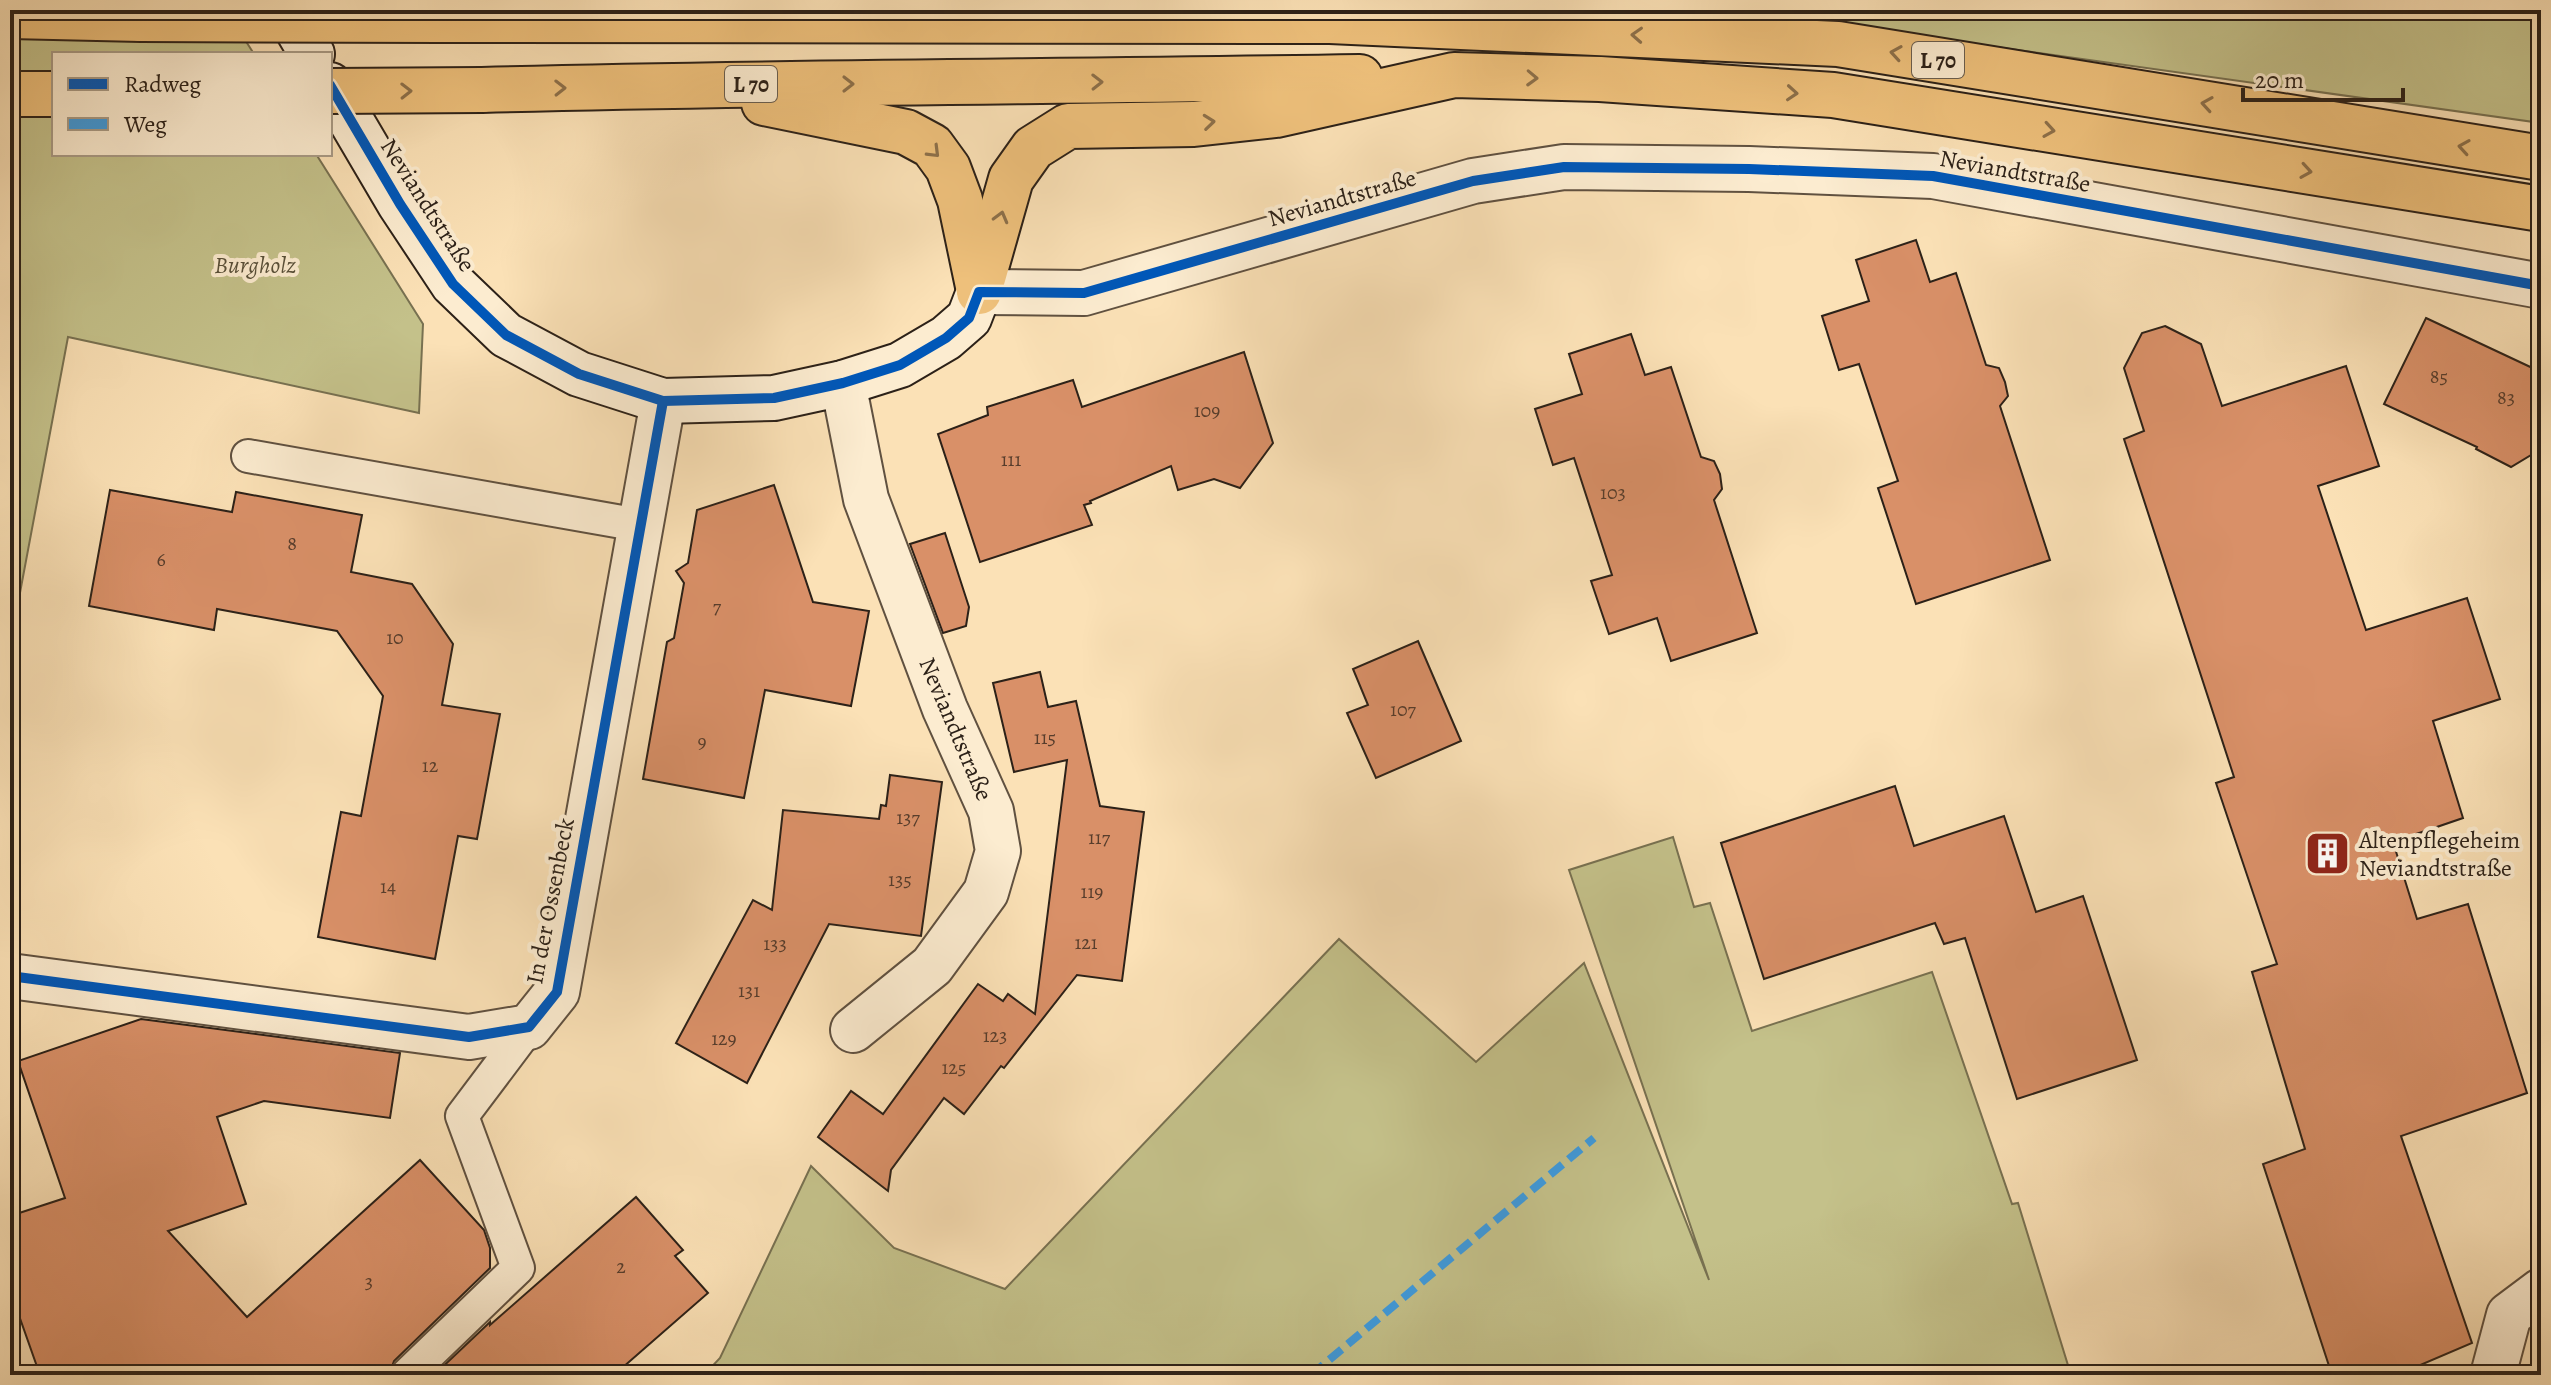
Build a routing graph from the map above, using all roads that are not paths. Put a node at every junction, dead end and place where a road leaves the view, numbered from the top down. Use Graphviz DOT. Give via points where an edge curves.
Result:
graph roads {
  1 [pos="286,10"];
  2 [pos="10,16"];
  3 [pos="1310,16"];
  4 [pos="311,52"];
  5 [pos="1454,75"];
  6 [pos="672,85"];
  7 [pos="332,88"];
  8 [pos="332,91"];
  9 [pos="10,94"];
  10 [pos="52,94"];
  11 [pos="2541,158"];
  12 [pos="2541,209"];
  13 [pos="2541,286"];
  14 [pos="979,292"];
  15 [pos="843,383"];
  16 [pos="663,401"];
  17 [pos="248,456"];
  18 [pos="639,525"];
  19 [pos="10,976"];
  20 [pos="529,1027"];
  21 [pos="853,1030"];
  22 [pos="2541,1291"];
  23 [pos="407,1375"];
  24 [pos="2493,1375"];
  1 -- 4 [label="street"];
  2 -- 3 [label="highway, L 70, bridge"];
  11 -- 3 [label="highway, L 70, one-way" via="1838,44"];
  6 -- 5 [label="highway, L 70, one-way"];
  5 -- 12 [label="highway, L 70, one-way" via="1833,95"];
  14 -- 5 [label="highway, one-way" via="1011,179 1033,148 1068,126 1194,124 1276,115"];
  8 -- 6 [label="highway, L 70, one-way, bridge"];
  6 -- 14 [label="highway, one-way" via="906,132 932,146 948,168 960,200"];
  7 -- 16 [label="street, Neviandtstraße" via="453,284 506,335 579,374"];
  9 -- 10 [label="highway"];
  13 -- 14 [label="street, Neviandtstraße" via="1933,176 1564,167 1473,181 1084,293"];
  14 -- 15 [label="street, Neviandtstraße" via="969,318 946,338 900,365"];
  15 -- 16 [label="street, Neviandtstraße" via="774,398"];
  15 -- 21 [label="street, Neviandtstraße" via="866,499 945,709 991,811 998,851 986,892 932,966"];
  16 -- 18 [label="street, In der Ossenbeck"];
  17 -- 18 [label="lane"];
  18 -- 20 [label="street, In der Ossenbeck" via="557,992"];
  19 -- 20 [label="street" via="469,1037"];
  20 -- 23 [label="lane" via="462,1116 518,1268"];
  22 -- 24 [label="street" via="2509,1315"];
}
